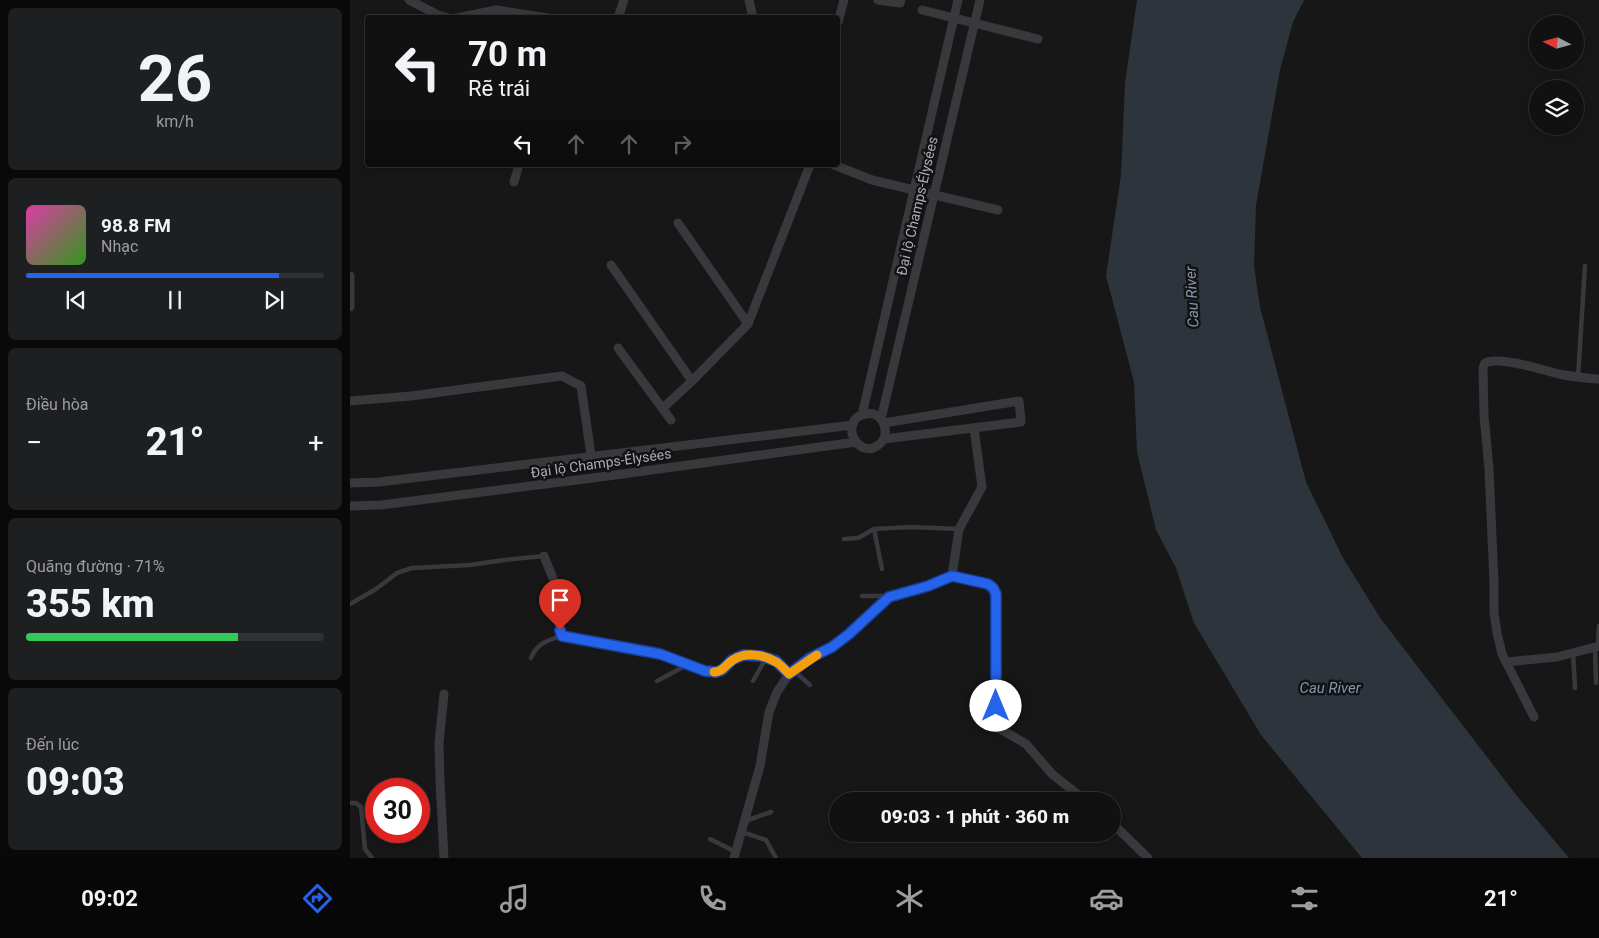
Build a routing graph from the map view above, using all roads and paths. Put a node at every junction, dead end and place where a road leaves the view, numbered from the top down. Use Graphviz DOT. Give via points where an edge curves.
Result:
graph roads {
  1 [pos="409,0"];
  2 [pos="624,0"];
  3 [pos="749,0"];
  4 [pos="844,0"];
  5 [pos="878,0"];
  6 [pos="901,0"];
  7 [pos="958,0"];
  8 [pos="980,0"];
  9 [pos="922,10"];
  10 [pos="438,15"];
  11 [pos="472,15"];
  12 [pos="528,15"];
  13 [pos="619,15"];
  14 [pos="752,15"];
  15 [pos="840,15"];
  16 [pos="954,19"];
  17 [pos="975,24"];
  18 [pos="1038,39"];
  19 [pos="518,167"];
  20 [pos="809,167"];
  21 [pos="839,167"];
  22 [pos="514,182"];
  23 [pos="915,191"];
  24 [pos="934,196"];
  25 [pos="998,210"];
  26 [pos="678,223"];
  27 [pos="611,265"];
  28 [pos="1585,266"];
  29 [pos="350,276"];
  30 [pos="350,307"];
  31 [pos="748,324"];
  32 [pos="618,348"];
  33 [pos="1578,377"];
  34 [pos="1599,379"];
  35 [pos="692,382"];
  36 [pos="350,401"];
  37 [pos="663,408"];
  38 [pos="862,415"];
  39 [pos="671,420"];
  40 [pos="883,421"];
  41 [pos="853,424"];
  42 [pos="974,428"];
  43 [pos="884,439"];
  44 [pos="856,442"];
  45 [pos="590,456"];
  46 [pos="350,483"];
  47 [pos="350,506"];
  48 [pos="874,529"];
  49 [pos="959,529"];
  50 [pos="844,539"];
  51 [pos="544,556"];
  52 [pos="882,569"];
  53 [pos="952,576"];
  54 [pos="862,596"];
  55 [pos="889,597"];
  56 [pos="350,604"];
  57 [pos="1599,626"];
  58 [pos="562,636"];
  59 [pos="1597,646"];
  60 [pos="1573,653"];
  61 [pos="531,658"];
  62 [pos="766,658"];
  63 [pos="1506,662"];
  64 [pos="688,664"];
  65 [pos="791,672"];
  66 [pos="657,681"];
  67 [pos="753,681"];
  68 [pos="1596,683"];
  69 [pos="810,685"];
  70 [pos="1575,688"];
  71 [pos="444,694"];
  72 [pos="1534,717"];
  73 [pos="1075,792"];
  74 [pos="350,803"];
  75 [pos="771,812"];
  76 [pos="745,821"];
  77 [pos="742,832"];
  78 [pos="1121,832"];
  79 [pos="710,839"];
  80 [pos="735,855"];
  81 [pos="372,858"];
  82 [pos="444,858"];
  83 [pos="776,858"];
  84 [pos="1148,858"];
  1 -- 10 [label="street"];
  2 -- 13 [label="street"];
  3 -- 14 [label="street"];
  4 -- 15 [label="street"];
  5 -- 6 [label="street" via="900,3"];
  7 -- 16 [label="street, Đại lộ Champs-Élysées"];
  8 -- 17 [label="street, Đại lộ Champs-Élysées"];
  9 -- 16 [label="street"];
  11 -- 12 [label="street" via="496,10"];
  16 -- 17 [label="street"];
  16 -- 23 [label="street, Đại lộ Champs-Élysées"];
  17 -- 18 [label="street"];
  17 -- 24 [label="street, Đại lộ Champs-Élysées"];
  19 -- 22 [label="street"];
  20 -- 31 [label="street"];
  21 -- 23 [label="street"];
  23 -- 24 [label="street"];
  23 -- 38 [label="street, Đại lộ Champs-Élysées"];
  24 -- 25 [label="street"];
  24 -- 40 [label="street, Đại lộ Champs-Élysées"];
  26 -- 31 [label="street"];
  27 -- 35 [label="street"];
  28 -- 33 [label="lane"];
  29 -- 30 [label="street"];
  31 -- 35 [label="street"];
  32 -- 37 [label="street"];
  33 -- 34 [label="street"];
  33 -- 63 [label="street" via="1505,362 1485,363 1484,415 1494,613"];
  35 -- 37 [label="street"];
  36 -- 45 [label="street" via="562,376 581,386"];
  37 -- 39 [label="street"];
  38 -- 40 [label="street" via="872,414"];
  38 -- 41 [label="street"];
  40 -- 42 [label="street, Đại lộ Champs-Élysées" via="1019,401 1021,422"];
  40 -- 43 [label="street, Đại lộ Champs-Élysées"];
  41 -- 44 [label="street" via="852,434"];
  41 -- 45 [label="street, Đại lộ Champs-Élysées"];
  42 -- 43 [label="street, Đại lộ Champs-Élysées"];
  42 -- 49 [label="street" via="982,487"];
  43 -- 44 [label="street, Đại lộ Champs-Élysées" via="871,448"];
  44 -- 47 [label="street, Đại lộ Champs-Élysées" via="381,505"];
  45 -- 46 [label="street, Đại lộ Champs-Élysées"];
  48 -- 49 [label="lane"];
  48 -- 50 [label="lane" via="858,538"];
  48 -- 52 [label="lane"];
  49 -- 53 [label="street"];
  51 -- 56 [label="lane" via="477,565 412,568 397,573"];
  51 -- 58 [label="street" via="558,592"];
  53 -- 55 [label="street"];
  53 -- 73 [label="street" via="988,584 996,594 997,727 1026,744 1052,774"];
  54 -- 55 [label="lane"];
  55 -- 65 [label="street" via="844,639"];
  57 -- 59 [label="lane"];
  58 -- 61 [label="lane" via="542,642"];
  58 -- 64 [label="street" via="660,654"];
  59 -- 60 [label="street"];
  59 -- 68 [label="lane"];
  60 -- 63 [label="street"];
  60 -- 70 [label="lane"];
  62 -- 64 [label="street" via="743,655 716,672"];
  62 -- 65 [label="street"];
  62 -- 67 [label="lane"];
  63 -- 72 [label="street"];
  64 -- 66 [label="lane"];
  65 -- 69 [label="lane"];
  65 -- 76 [label="street" via="769,712 760,766"];
  71 -- 82 [label="street" via="439,743"];
  74 -- 81 [label="lane" via="361,807 365,849"];
  75 -- 76 [label="lane"];
  76 -- 77 [label="street"];
  77 -- 80 [label="street"];
  77 -- 83 [label="lane" via="766,840"];
  78 -- 84 [label="street"];
  79 -- 80 [label="lane"];
}
